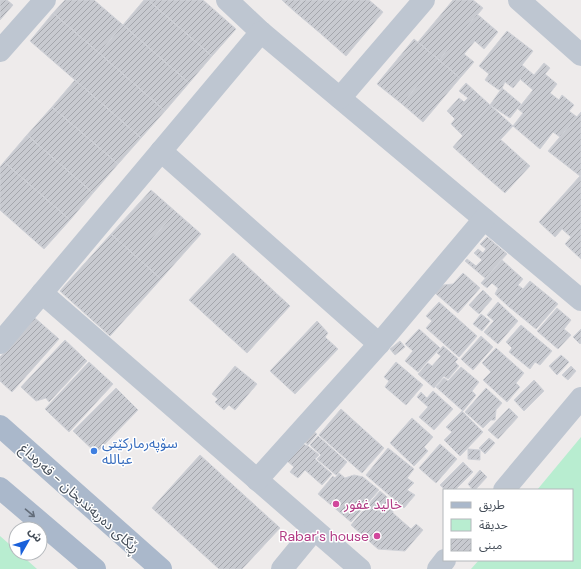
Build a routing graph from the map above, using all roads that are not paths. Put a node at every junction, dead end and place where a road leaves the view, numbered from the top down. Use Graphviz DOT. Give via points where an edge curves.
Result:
graph roads {
  1 [pos="45,0"];
  2 [pos="227,0"];
  3 [pos="424,0"];
  4 [pos="519,0"];
  5 [pos="261,32"];
  6 [pos="0,51"];
  7 [pos="581,55"];
  8 [pos="340,98"];
  9 [pos="161,151"];
  10 [pos="484,219"];
  11 [pos="42,294"];
  12 [pos="581,300"];
  13 [pos="0,343"];
  14 [pos="379,344"];
  15 [pos="581,398"];
  16 [pos="0,426"];
  17 [pos="257,480"];
  18 [pos="0,488"];
  19 [pos="505,489"];
  20 [pos="314,530"];
  21 [pos="444,561"];
  22 [pos="95,569"];
  23 [pos="161,569"];
  24 [pos="282,569"];
  25 [pos="360,569"];
  26 [pos="438,569"];
  1 -- 6 [label="street"];
  2 -- 5 [label="street"];
  3 -- 8 [label="street"];
  4 -- 7 [label="street"];
  5 -- 8 [label="street"];
  5 -- 9 [label="street"];
  8 -- 10 [label="street"];
  9 -- 11 [label="street"];
  9 -- 14 [label="street"];
  10 -- 12 [label="street"];
  10 -- 14 [label="street"];
  11 -- 13 [label="street"];
  11 -- 17 [label="street"];
  14 -- 17 [label="street"];
  15 -- 19 [label="street"];
  16 -- 23 [label="main road, ڕێگای دەربەندیخان - قەرەداغ"];
  17 -- 20 [label="street"];
  18 -- 22 [label="main road, one-way"];
  20 -- 24 [label="street"];
  20 -- 25 [label="street"];
  21 -- 26 [label="street"];
}
